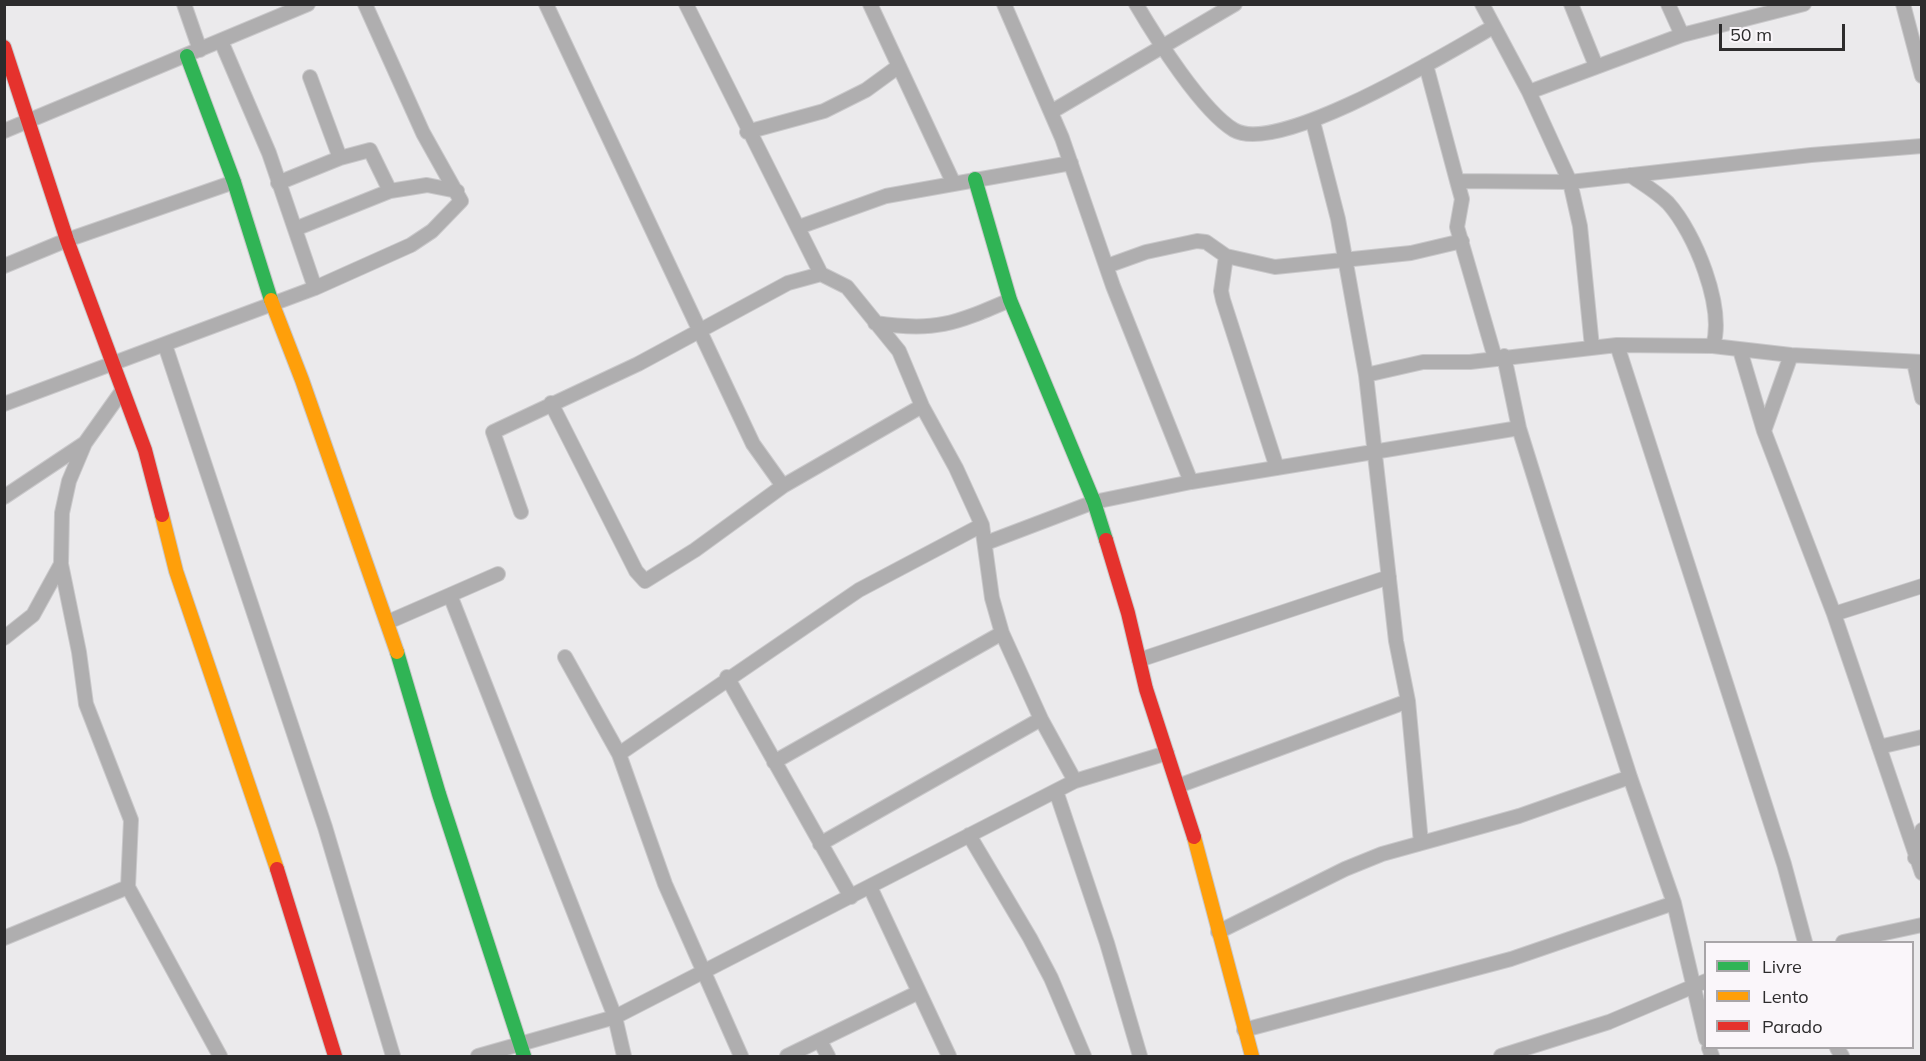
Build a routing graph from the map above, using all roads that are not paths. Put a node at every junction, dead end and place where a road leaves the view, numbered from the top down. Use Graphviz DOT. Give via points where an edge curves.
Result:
graph roads {
  1 [pos="184,4"];
  2 [pos="308,4"];
  3 [pos="365,4"];
  4 [pos="546,4"];
  5 [pos="686,4"];
  6 [pos="870,4"];
  7 [pos="1004,4"];
  8 [pos="1136,4"];
  9 [pos="1234,4"];
  10 [pos="1482,4"];
  11 [pos="1571,4"];
  12 [pos="1668,4"];
  13 [pos="1804,4"];
  14 [pos="1903,4"];
  15 [pos="1781,7"];
  16 [pos="1493,27"];
  17 [pos="1682,35"];
  18 [pos="1917,36"];
  19 [pos="221,41"];
  20 [pos="4,46"];
  21 [pos="1161,48"];
  22 [pos="194,53"];
  23 [pos="1426,65"];
  24 [pos="899,66"];
  25 [pos="1596,66"];
  26 [pos="1922,76"];
  27 [pos="310,77"];
  28 [pos="1528,92"];
  29 [pos="1051,112"];
  30 [pos="28,122"];
  31 [pos="1313,122"];
  32 [pos="4,131"];
  33 [pos="747,132"];
  34 [pos="1922,146"];
  35 [pos="340,158"];
  36 [pos="1071,164"];
  37 [pos="1630,175"];
  38 [pos="975,179"];
  39 [pos="1457,181"];
  40 [pos="234,182"];
  41 [pos="1570,182"];
  42 [pos="278,183"];
  43 [pos="953,183"];
  44 [pos="390,191"];
  45 [pos="457,191"];
  46 [pos="799,227"];
  47 [pos="295,229"];
  48 [pos="68,240"];
  49 [pos="1462,241"];
  50 [pos="1226,256"];
  51 [pos="1344,258"];
  52 [pos="4,266"];
  53 [pos="1107,266"];
  54 [pos="821,274"];
  55 [pos="315,288"];
  56 [pos="1010,300"];
  57 [pos="272,304"];
  58 [pos="874,323"];
  59 [pos="699,331"];
  60 [pos="165,345"];
  61 [pos="1617,345"];
  62 [pos="1713,346"];
  63 [pos="1593,347"];
  64 [pos="1740,350"];
  65 [pos="1791,355"];
  66 [pos="1500,357"];
  67 [pos="1918,362"];
  68 [pos="111,363"];
  69 [pos="1366,375"];
  70 [pos="122,391"];
  71 [pos="1922,398"];
  72 [pos="551,403"];
  73 [pos="4,404"];
  74 [pos="922,406"];
  75 [pos="1519,428"];
  76 [pos="1764,431"];
  77 [pos="85,443"];
  78 [pos="1374,451"];
  79 [pos="1277,468"];
  80 [pos="1191,483"];
  81 [pos="783,486"];
  82 [pos="4,497"];
  83 [pos="1094,502"];
  84 [pos="521,512"];
  85 [pos="982,525"];
  86 [pos="986,543"];
  87 [pos="61,564"];
  88 [pos="498,574"];
  89 [pos="1389,577"];
  90 [pos="1922,586"];
  91 [pos="450,595"];
  92 [pos="1834,614"];
  93 [pos="388,622"];
  94 [pos="1002,633"];
  95 [pos="4,638"];
  96 [pos="565,657"];
  97 [pos="1139,660"];
  98 [pos="727,677"];
  99 [pos="1408,701"];
  100 [pos="1041,719"];
  101 [pos="1922,737"];
  102 [pos="1879,747"];
  103 [pos="1167,753"];
  104 [pos="619,754"];
  105 [pos="774,762"];
  106 [pos="1630,777"];
  107 [pos="1075,781"];
  108 [pos="1178,786"];
  109 [pos="1056,791"];
  110 [pos="1922,830"];
  111 [pos="969,836"];
  112 [pos="1421,843"];
  113 [pos="820,844"];
  114 [pos="1915,859"];
  115 [pos="1922,873"];
  116 [pos="128,887"];
  117 [pos="870,887"];
  118 [pos="851,897"];
  119 [pos="1674,903"];
  120 [pos="1921,922"];
  121 [pos="1218,932"];
  122 [pos="4,938"];
  123 [pos="1805,941"];
  124 [pos="1847,941"];
  125 [pos="703,974"];
  126 [pos="1699,983"];
  127 [pos="919,992"];
  128 [pos="615,1017"];
  129 [pos="1704,1023"];
  130 [pos="1244,1030"];
  131 [pos="820,1041"];
  132 [pos="523,1050"];
  133 [pos="220,1056"];
  134 [pos="335,1056"];
  135 [pos="393,1056"];
  136 [pos="478,1056"];
  137 [pos="624,1056"];
  138 [pos="741,1056"];
  139 [pos="787,1056"];
  140 [pos="828,1056"];
  141 [pos="949,1056"];
  142 [pos="1084,1056"];
  143 [pos="1140,1056"];
  144 [pos="1252,1056"];
  145 [pos="1501,1056"];
  1 -- 22 [label="street"];
  2 -- 19 [label="street"];
  3 -- 45 [label="street" via="423,133"];
  4 -- 59 [label="street"];
  5 -- 33 [label="street"];
  6 -- 24 [label="street"];
  7 -- 29 [label="street"];
  8 -- 21 [label="street"];
  9 -- 21 [label="street"];
  10 -- 16 [label="street"];
  11 -- 25 [label="street"];
  12 -- 17 [label="street"];
  13 -- 15 [label="street"];
  14 -- 18 [label="street"];
  15 -- 17 [label="street"];
  16 -- 23 [label="street"];
  16 -- 28 [label="street"];
  17 -- 25 [label="street"];
  18 -- 26 [label="street"];
  19 -- 22 [label="street"];
  19 -- 42 [label="street"];
  20 -- 30 [label="street"];
  21 -- 29 [label="street"];
  21 -- 31 [label="street" via="1214,112 1236,131 1252,134 1289,130"];
  22 -- 30 [label="street"];
  22 -- 40 [label="street"];
  23 -- 31 [label="street"];
  23 -- 39 [label="street"];
  24 -- 33 [label="street" via="866,90 824,111"];
  24 -- 43 [label="street"];
  25 -- 28 [label="street"];
  27 -- 35 [label="street"];
  28 -- 41 [label="street"];
  29 -- 36 [label="street"];
  30 -- 32 [label="street"];
  30 -- 48 [label="street"];
  31 -- 51 [label="street"];
  33 -- 46 [label="street"];
  34 -- 37 [label="street"];
  35 -- 42 [label="street"];
  35 -- 44 [label="street" via="370,150"];
  36 -- 38 [label="street"];
  36 -- 53 [label="street"];
  37 -- 41 [label="street"];
  37 -- 62 [label="street" via="1669,204 1694,246 1716,317"];
  38 -- 43 [label="street"];
  38 -- 56 [label="street"];
  39 -- 41 [label="street"];
  39 -- 49 [label="street" via="1462,199 1457,227"];
  40 -- 48 [label="street"];
  40 -- 57 [label="street"];
  41 -- 63 [label="street" via="1580,226"];
  42 -- 47 [label="street"];
  43 -- 46 [label="street" via="868,200"];
  44 -- 45 [label="street" via="427,185"];
  44 -- 47 [label="street"];
  45 -- 55 [label="street" via="461,201 432,231 411,245"];
  46 -- 54 [label="street"];
  47 -- 55 [label="street"];
  48 -- 52 [label="street"];
  48 -- 68 [label="street"];
  49 -- 51 [label="street" via="1412,253"];
  49 -- 66 [label="street"];
  50 -- 51 [label="street" via="1275,267"];
  50 -- 53 [label="street" via="1206,242 1197,242 1146,252"];
  50 -- 79 [label="street" via="1223,300"];
  51 -- 69 [label="street"];
  53 -- 80 [label="street"];
  54 -- 58 [label="street" via="847,287"];
  54 -- 59 [label="street" via="788,283"];
  55 -- 57 [label="street"];
  56 -- 58 [label="street" via="954,323 911,328"];
  56 -- 83 [label="street"];
  57 -- 60 [label="street"];
  57 -- 93 [label="street"];
  58 -- 74 [label="street" via="898,351"];
  59 -- 72 [label="street"];
  59 -- 81 [label="street" via="753,444"];
  60 -- 68 [label="street"];
  60 -- 135 [label="street" via="325,827"];
  61 -- 62 [label="street"];
  61 -- 63 [label="street"];
  61 -- 123 [label="street" via="1784,864"];
  62 -- 64 [label="street"];
  63 -- 66 [label="street"];
  64 -- 65 [label="street"];
  64 -- 76 [label="street"];
  65 -- 67 [label="street"];
  65 -- 76 [label="street"];
  66 -- 69 [label="street" via="1470,362 1423,362"];
  66 -- 75 [label="street"];
  67 -- 71 [label="street"];
  68 -- 70 [label="street"];
  68 -- 73 [label="street"];
  69 -- 78 [label="street"];
  70 -- 77 [label="street"];
  70 -- 134 [label="street" via="146,450 176,571 263,824"];
  72 -- 81 [label="street" via="636,571 645,581"];
  72 -- 84 [label="street" via="493,432"];
  74 -- 81 [label="street"];
  74 -- 85 [label="street"];
  75 -- 78 [label="street"];
  75 -- 106 [label="street"];
  76 -- 92 [label="street"];
  77 -- 82 [label="street"];
  77 -- 87 [label="street" via="69,481 62,513"];
  78 -- 79 [label="street"];
  78 -- 89 [label="street"];
  79 -- 80 [label="street"];
  80 -- 83 [label="street"];
  83 -- 86 [label="street"];
  83 -- 97 [label="street"];
  85 -- 86 [label="street"];
  85 -- 98 [label="street" via="859,590"];
  86 -- 94 [label="street" via="992,598"];
  87 -- 95 [label="street" via="33,615"];
  87 -- 116 [label="street" via="86,704 131,820"];
  88 -- 91 [label="street"];
  89 -- 97 [label="street"];
  89 -- 99 [label="street"];
  90 -- 92 [label="street"];
  91 -- 93 [label="street"];
  91 -- 128 [label="street"];
  92 -- 102 [label="street"];
  93 -- 132 [label="street" via="439,794"];
  94 -- 100 [label="street"];
  94 -- 105 [label="street"];
  96 -- 104 [label="street"];
  97 -- 103 [label="street"];
  98 -- 104 [label="street"];
  98 -- 105 [label="street"];
  99 -- 108 [label="street"];
  99 -- 112 [label="street"];
  100 -- 107 [label="street"];
  100 -- 113 [label="street"];
  101 -- 102 [label="street"];
  102 -- 114 [label="street"];
  103 -- 107 [label="street"];
  103 -- 108 [label="street"];
  104 -- 125 [label="street" via="661,873"];
  105 -- 113 [label="street"];
  106 -- 112 [label="street" via="1519,816"];
  106 -- 119 [label="street"];
  107 -- 109 [label="street"];
  108 -- 121 [label="street"];
  109 -- 111 [label="street"];
  109 -- 143 [label="street"];
  110 -- 114 [label="street"];
  111 -- 117 [label="street"];
  111 -- 142 [label="street" via="1030,938"];
  112 -- 121 [label="street" via="1345,869"];
  113 -- 118 [label="street"];
  114 -- 115 [label="street"];
  116 -- 122 [label="street"];
  116 -- 133 [label="street"];
  117 -- 118 [label="street"];
  117 -- 127 [label="street"];
  118 -- 125 [label="street"];
  119 -- 126 [label="street"];
  119 -- 130 [label="street" via="1511,959"];
  120 -- 124 [label="street"];
  121 -- 130 [label="street"];
  125 -- 128 [label="street"];
  125 -- 138 [label="street"];
  126 -- 129 [label="street"];
  126 -- 145 [label="street" via="1609,1022"];
  127 -- 131 [label="street"];
  127 -- 141 [label="street"];
  128 -- 132 [label="street"];
  128 -- 137 [label="street"];
  130 -- 144 [label="street"];
  131 -- 139 [label="street"];
  131 -- 140 [label="street"];
  132 -- 136 [label="street"];
}
